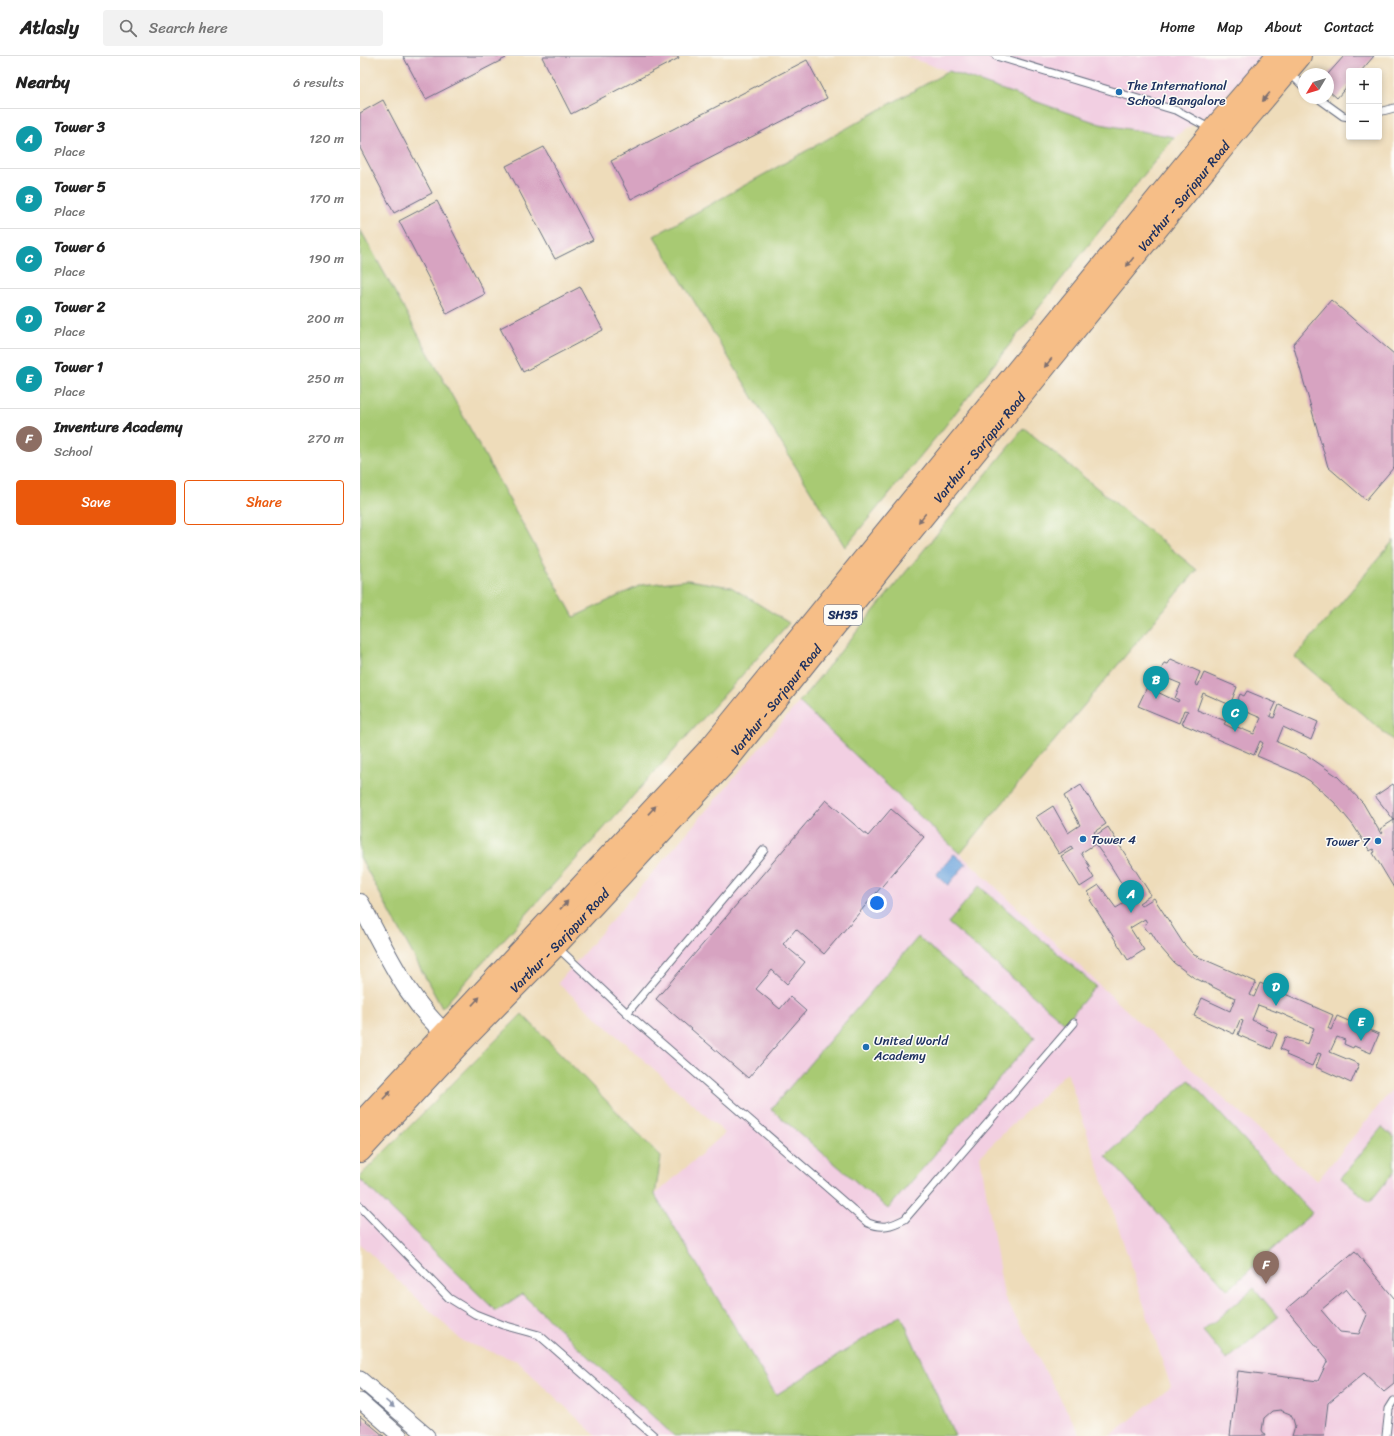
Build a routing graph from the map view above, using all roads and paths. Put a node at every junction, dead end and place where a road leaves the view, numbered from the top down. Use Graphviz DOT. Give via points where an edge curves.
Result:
graph roads {
  1 [pos="996,56"];
  2 [pos="1288,61"];
  3 [pos="1298,77"];
  4 [pos="1326,104"];
  5 [pos="1394,108"];
  6 [pos="1382,111"];
  7 [pos="1346,116"];
  8 [pos="1213,130"];
  9 [pos="764,850"];
  10 [pos="360,903"];
  11 [pos="556,946"];
  12 [pos="627,1013"];
  13 [pos="1074,1023"];
  14 [pos="452,1039"];
  15 [pos="360,1124"];
  16 [pos="360,1151"];
  17 [pos="360,1206"];
  18 [pos="360,1379"];
  19 [pos="360,1401"];
  20 [pos="1394,1401"];
  21 [pos="400,1436"];
  22 [pos="427,1436"];
  23 [pos="654,1436"];
  24 [pos="1386,1436"];
  1 -- 8 [label="lane" via="1178,111"];
  2 -- 3 [label="lane"];
  2 -- 8 [label="main road, Varthur - Sarjapur Road / SH35"];
  2 -- 11 [label="main road, Varthur - Sarjapur Road / SH35, one-way" via="726,762"];
  4 -- 7 [label="lane"];
  5 -- 6 [label="lane"];
  14 -- 8 [label="main road, Varthur - Sarjapur Road / SH35, one-way" via="711,747"];
  9 -- 12 [label="lane"];
  10 -- 14 [label="street" via="401,978 431,1021"];
  11 -- 12 [label="lane"];
  11 -- 14 [label="main road, Varthur - Sarjapur Road / SH35"];
  12 -- 13 [label="lane" via="868,1223 879,1227 891,1226 905,1219"];
  15 -- 14 [label="main road, Varthur - Sarjapur Road / SH35, one-way"];
  14 -- 16 [label="main road, Varthur - Sarjapur Road / SH35"];
  17 -- 23 [label="lane" via="449,1298 475,1314 539,1335"];
  18 -- 22 [label="street, one-way"];
  19 -- 21 [label="street"];
  20 -- 24 [label="lane" via="1389,1409"];
}
